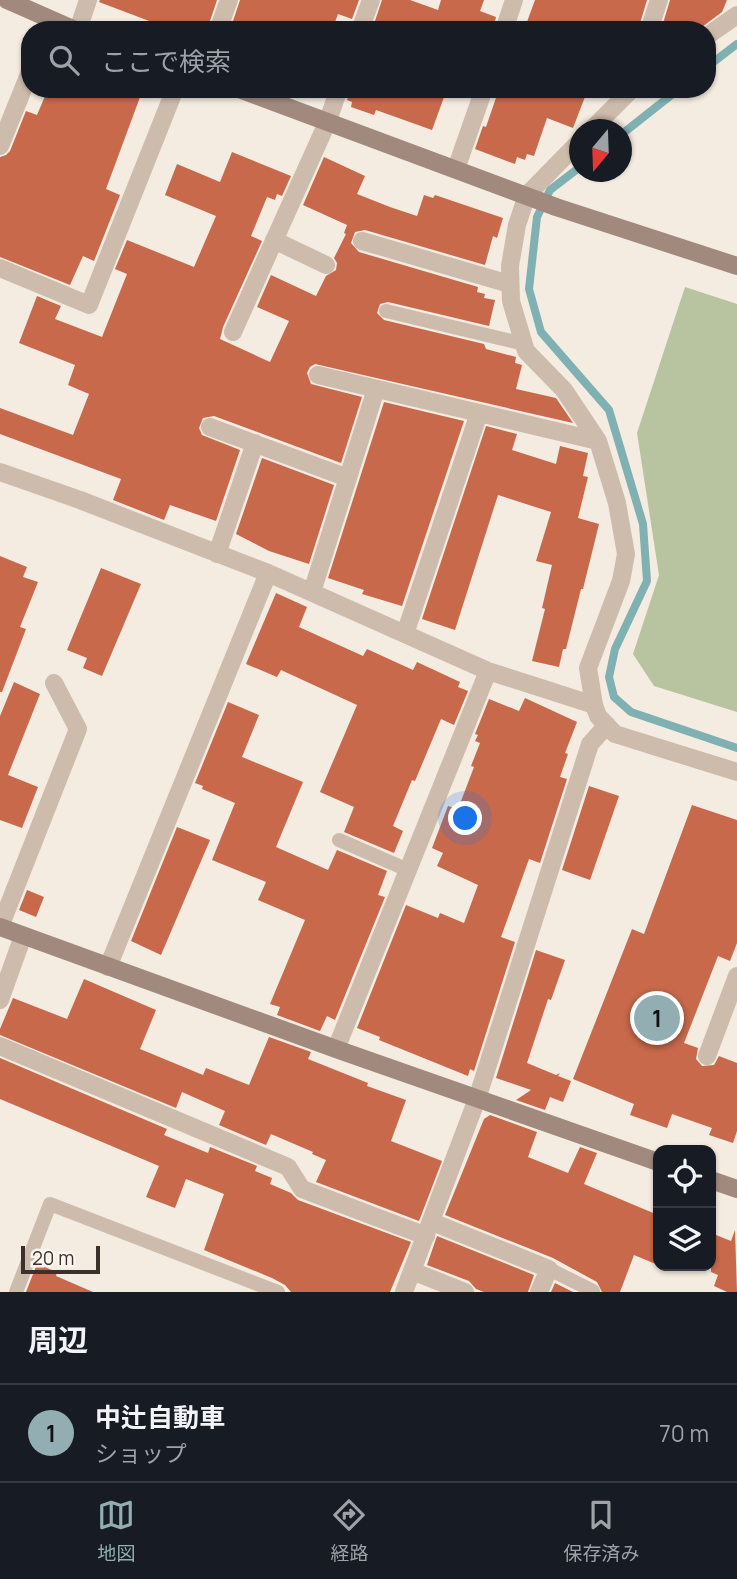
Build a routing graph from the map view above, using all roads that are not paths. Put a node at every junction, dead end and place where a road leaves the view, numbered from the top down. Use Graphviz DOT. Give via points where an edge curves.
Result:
graph roads {
  1 [pos="7,0"];
  2 [pos="88,0"];
  3 [pos="229,0"];
  4 [pos="371,0"];
  5 [pos="514,0"];
  6 [pos="659,0"];
  7 [pos="737,15"];
  8 [pos="41,21"];
  9 [pos="80,21"];
  10 [pos="221,21"];
  11 [pos="363,21"];
  12 [pos="507,21"];
  13 [pos="652,21"];
  14 [pos="716,30"];
  15 [pos="21,94"];
  16 [pos="171,98"];
  17 [pos="262,98"];
  18 [pos="336,98"];
  19 [pos="481,98"];
  20 [pos="622,98"];
  21 [pos="602,119"];
  22 [pos="327,123"];
  23 [pos="0,146"];
  24 [pos="569,151"];
  25 [pos="456,169"];
  26 [pos="527,195"];
  27 [pos="274,240"];
  28 [pos="362,240"];
  29 [pos="326,265"];
  30 [pos="737,266"];
  31 [pos="0,268"];
  32 [pos="510,284"];
  33 [pos="386,311"];
  34 [pos="233,332"];
  35 [pos="524,344"];
  36 [pos="318,375"];
  37 [pos="376,389"];
  38 [pos="479,413"];
  39 [pos="210,427"];
  40 [pos="598,441"];
  41 [pos="255,443"];
  42 [pos="0,472"];
  43 [pos="348,478"];
  44 [pos="217,554"];
  45 [pos="268,573"];
  46 [pos="313,592"];
  47 [pos="405,634"];
  48 [pos="488,671"];
  49 [pos="54,682"];
  50 [pos="594,705"];
  51 [pos="607,725"];
  52 [pos="737,772"];
  53 [pos="339,840"];
  54 [pos="408,870"];
  55 [pos="0,927"];
  56 [pos="23,936"];
  57 [pos="108,967"];
  58 [pos="737,976"];
  59 [pos="0,1000"];
  60 [pos="0,1046"];
  61 [pos="336,1049"];
  62 [pos="707,1056"];
  63 [pos="477,1099"];
  64 [pos="653,1159"];
  65 [pos="716,1182"];
  66 [pos="737,1189"];
  67 [pos="429,1229"];
  68 [pos="549,1269"];
  69 [pos="412,1271"];
  70 [pos="593,1291"];
  71 [pos="16,1292"];
  72 [pos="278,1292"];
  73 [pos="404,1292"];
  74 [pos="465,1292"];
  75 [pos="539,1292"];
  1 -- 8 [label="street"];
  2 -- 9 [label="street"];
  3 -- 10 [label="street"];
  4 -- 11 [label="street"];
  5 -- 12 [label="street"];
  6 -- 13 [label="street"];
  7 -- 14 [label="street"];
  15 -- 23 [label="street"];
  16 -- 31 [label="street" via="89,305"];
  17 -- 22 [label="street"];
  18 -- 22 [label="street"];
  19 -- 25 [label="street"];
  20 -- 21 [label="street"];
  22 -- 25 [label="street"];
  22 -- 27 [label="street"];
  24 -- 26 [label="street"];
  25 -- 26 [label="street"];
  26 -- 30 [label="street"];
  26 -- 32 [label="street" via="517,225"];
  27 -- 29 [label="street"];
  27 -- 34 [label="street"];
  28 -- 32 [label="street"];
  32 -- 35 [label="street"];
  33 -- 35 [label="lane"];
  35 -- 40 [label="street" via="564,390"];
  36 -- 37 [label="street"];
  37 -- 38 [label="street"];
  37 -- 43 [label="street"];
  38 -- 40 [label="street"];
  38 -- 47 [label="street"];
  39 -- 41 [label="street"];
  40 -- 50 [label="street" via="617,503 626,554 621,581 588,668"];
  41 -- 43 [label="street"];
  41 -- 44 [label="street"];
  42 -- 44 [label="street"];
  43 -- 46 [label="street"];
  44 -- 45 [label="street"];
  45 -- 46 [label="street"];
  45 -- 57 [label="street"];
  46 -- 47 [label="street"];
  47 -- 48 [label="street"];
  48 -- 50 [label="street"];
  48 -- 54 [label="street"];
  49 -- 55 [label="street" via="78,729"];
  50 -- 51 [label="street"];
  51 -- 52 [label="street" via="615,734"];
  51 -- 63 [label="street" via="590,744"];
  53 -- 54 [label="lane"];
  54 -- 61 [label="street"];
  55 -- 56 [label="street"];
  56 -- 57 [label="street"];
  56 -- 59 [label="street"];
  57 -- 61 [label="street"];
  58 -- 62 [label="street"];
  60 -- 67 [label="street" via="288,1167 302,1189"];
  61 -- 63 [label="street"];
  63 -- 64 [label="street"];
  63 -- 67 [label="street"];
  65 -- 66 [label="street"];
  67 -- 68 [label="street"];
  67 -- 69 [label="street"];
  68 -- 70 [label="lane"];
  68 -- 75 [label="street"];
  69 -- 73 [label="street"];
  69 -- 74 [label="street"];
  71 -- 72 [label="lane" via="50,1204"];
}
